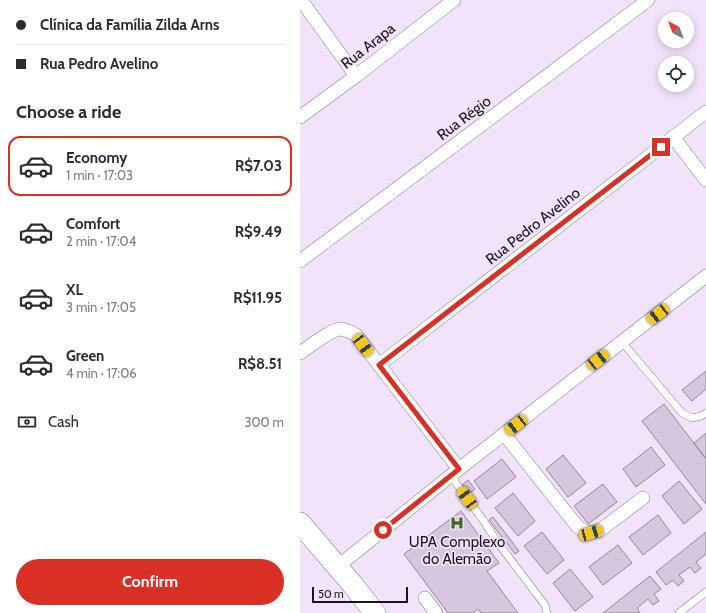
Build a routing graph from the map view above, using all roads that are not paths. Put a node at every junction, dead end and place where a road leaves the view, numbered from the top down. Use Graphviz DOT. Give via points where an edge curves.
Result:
graph roads {
  1 [pos="301,0"];
  2 [pos="454,0"];
  3 [pos="648,0"];
  4 [pos="356,76"];
  5 [pos="706,112"];
  6 [pos="300,117"];
  7 [pos="674,138"];
  8 [pos="706,180"];
  9 [pos="300,261"];
  10 [pos="706,276"];
  11 [pos="622,342"];
  12 [pos="300,353"];
  13 [pos="379,365"];
  14 [pos="706,412"];
  15 [pos="504,434"];
  16 [pos="455,472"];
  17 [pos="643,498"];
  18 [pos="300,523"];
  19 [pos="337,567"];
  20 [pos="706,592"];
  21 [pos="425,598"];
  22 [pos="375,613"];
  23 [pos="436,613"];
  24 [pos="548,613"];
  25 [pos="678,613"];
  1 -- 4 [label="street"];
  2 -- 4 [label="street, Rua Arapa"];
  3 -- 9 [label="street, Rua Régio"];
  4 -- 6 [label="street, Rua Arapa"];
  5 -- 7 [label="street, Rua Pedro Avelino"];
  7 -- 8 [label="street"];
  7 -- 13 [label="street, Rua Pedro Avelino"];
  10 -- 11 [label="street"];
  11 -- 14 [label="lane" via="682,413 692,418"];
  11 -- 15 [label="street"];
  12 -- 13 [label="street" via="329,333 339,329 348,330 356,335"];
  13 -- 16 [label="street"];
  15 -- 16 [label="street"];
  15 -- 17 [label="street" via="584,532 599,531"];
  16 -- 19 [label="street"];
  16 -- 24 [label="lane" via="498,543 545,605"];
  18 -- 19 [label="main road"];
  19 -- 22 [label="main road"];
  20 -- 25 [label="lane"];
  21 -- 23 [label="street"];
}
